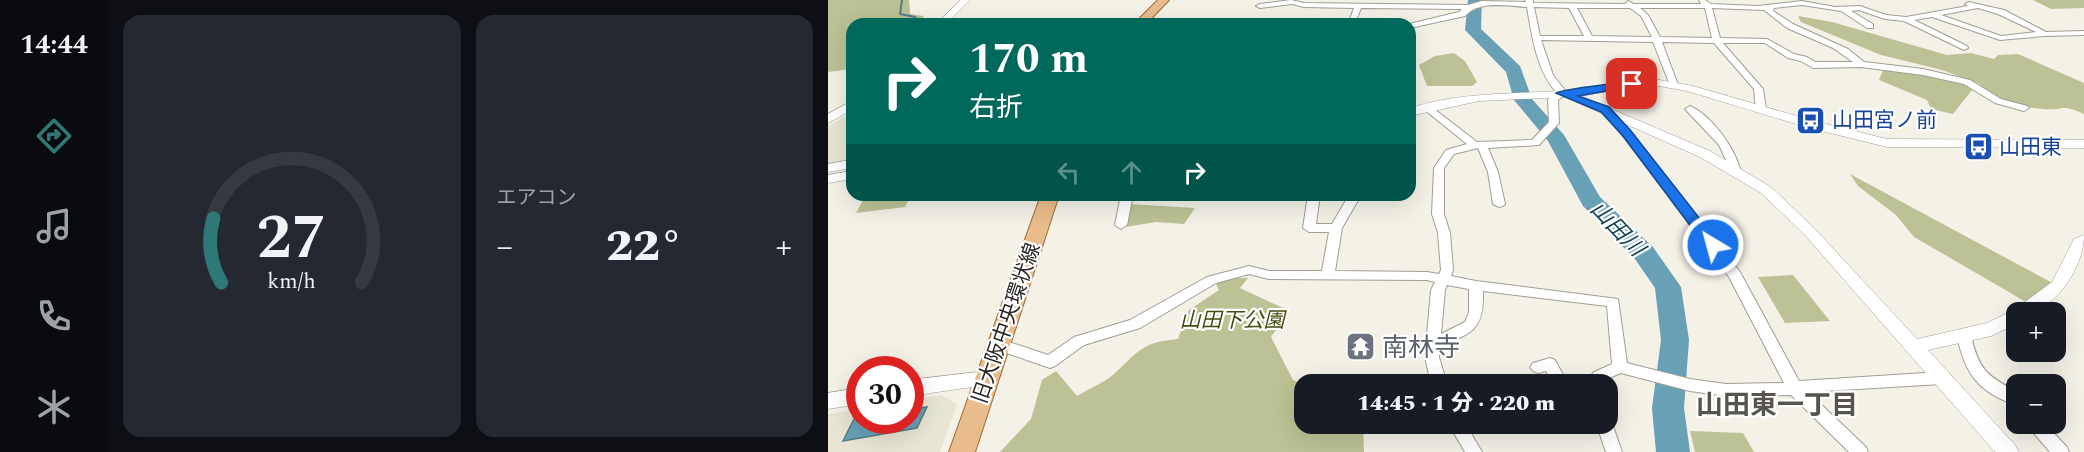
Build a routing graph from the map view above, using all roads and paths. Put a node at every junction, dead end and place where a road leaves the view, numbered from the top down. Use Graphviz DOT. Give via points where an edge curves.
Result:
graph roads {
  1 [pos="966,0"];
  2 [pos="1164,0"];
  3 [pos="1854,0"];
  4 [pos="1961,0"];
  5 [pos="1800,1"];
  6 [pos="1437,2"];
  7 [pos="1627,2"];
  8 [pos="1328,3"];
  9 [pos="1530,3"];
  10 [pos="1705,3"];
  11 [pos="1260,6"];
  12 [pos="1358,6"];
  13 [pos="1572,6"];
  14 [pos="1778,6"];
  15 [pos="1468,7"];
  16 [pos="1975,7"];
  17 [pos="1860,8"];
  18 [pos="1844,9"];
  19 [pos="1934,15"];
  20 [pos="947,18"];
  21 [pos="1146,18"];
  22 [pos="1354,18"];
  23 [pos="1906,19"];
  24 [pos="1860,21"];
  25 [pos="1416,25"];
  26 [pos="1851,26"];
  27 [pos="1870,26"];
  28 [pos="2084,33"];
  29 [pos="2045,34"];
  30 [pos="1537,38"];
  31 [pos="1589,38"];
  32 [pos="1656,38"];
  33 [pos="1717,41"];
  34 [pos="1964,48"];
  35 [pos="1861,64"];
  36 [pos="1674,85"];
  37 [pos="1562,93"];
  38 [pos="1426,106"];
  39 [pos="846,108"];
  40 [pos="2024,108"];
  41 [pos="1605,109"];
  42 [pos="1690,109"];
  43 [pos="1761,109"];
  44 [pos="1416,110"];
  45 [pos="828,119"];
  46 [pos="2084,144"];
  47 [pos="1479,145"];
  48 [pos="846,165"];
  49 [pos="828,168"];
  50 [pos="1735,170"];
  51 [pos="846,177"];
  52 [pos="828,179"];
  53 [pos="1048,201"];
  54 [pos="1126,201"];
  55 [pos="1313,201"];
  56 [pos="1352,201"];
  57 [pos="1499,204"];
  58 [pos="1120,225"];
  59 [pos="1336,228"];
  60 [pos="2084,240"];
  61 [pos="1328,274"];
  62 [pos="1443,279"];
  63 [pos="1476,286"];
  64 [pos="2036,302"];
  65 [pos="2006,321"];
  66 [pos="1964,335"];
  67 [pos="1433,342"];
  68 [pos="997,345"];
  69 [pos="1913,347"];
  70 [pos="1538,367"];
  71 [pos="1620,367"];
  72 [pos="1436,374"];
  73 [pos="1555,374"];
  74 [pos="1604,374"];
  75 [pos="1941,378"];
  76 [pos="986,379"];
  77 [pos="924,386"];
  78 [pos="1795,389"];
  79 [pos="2006,394"];
  80 [pos="846,398"];
  81 [pos="828,401"];
  82 [pos="1463,434"];
  83 [pos="1608,434"];
  84 [pos="2044,434"];
  85 [pos="962,452"];
  86 [pos="1474,452"];
  87 [pos="1614,452"];
  88 [pos="1860,452"];
  89 [pos="2008,452"];
  90 [pos="2061,452"];
  1 -- 20 [label="street"];
  2 -- 21 [label="main road"];
  3 -- 17 [label="street"];
  4 -- 16 [label="street"];
  5 -- 14 [label="street"];
  5 -- 18 [label="street"];
  6 -- 12 [label="street"];
  6 -- 15 [label="street"];
  7 -- 10 [label="street"];
  7 -- 13 [label="street"];
  7 -- 32 [label="street" via="1644,15"];
  8 -- 11 [label="street"];
  8 -- 12 [label="street"];
  9 -- 13 [label="street"];
  9 -- 15 [label="street" via="1482,3"];
  9 -- 30 [label="street"];
  10 -- 14 [label="street"];
  10 -- 33 [label="street"];
  12 -- 22 [label="street"];
  13 -- 31 [label="street"];
  14 -- 35 [label="street" via="1767,10 1789,26 1845,49"];
  15 -- 25 [label="street" via="1462,14"];
  16 -- 19 [label="street"];
  16 -- 29 [label="street" via="2001,12"];
  17 -- 18 [label="street"];
  17 -- 23 [label="street" via="1885,18"];
  18 -- 24 [label="street"];
  19 -- 23 [label="street"];
  19 -- 29 [label="street" via="2000,38"];
  23 -- 34 [label="street"];
  24 -- 26 [label="street"];
  24 -- 27 [label="street"];
  28 -- 29 [label="street"];
  30 -- 31 [label="street"];
  30 -- 37 [label="street" via="1552,85"];
  31 -- 32 [label="street"];
  32 -- 33 [label="street"];
  32 -- 36 [label="street"];
  33 -- 35 [label="street" via="1767,41 1813,64"];
  33 -- 43 [label="street" via="1758,88"];
  35 -- 40 [label="street" via="1962,81 1998,101"];
  36 -- 37 [label="street" via="1645,83"];
  36 -- 43 [label="street"];
  37 -- 38 [label="street"];
  37 -- 41 [label="street"];
  37 -- 47 [label="street" via="1553,99 1554,123 1535,142"];
  38 -- 44 [label="street"];
  38 -- 47 [label="street"];
  39 -- 45 [label="street"];
  41 -- 50 [label="street"];
  41 -- 78 [label="street" via="1735,275"];
  42 -- 50 [label="street" via="1733,157"];
  43 -- 46 [label="street" via="1887,142"];
  47 -- 57 [label="street" via="1493,172"];
  47 -- 62 [label="street" via="1450,152 1438,168 1437,214 1444,233 1447,270"];
  48 -- 49 [label="street"];
  50 -- 69 [label="street" via="1787,209"];
  51 -- 52 [label="street"];
  53 -- 68 [label="main road, 旧大阪中央環状線"];
  54 -- 58 [label="street"];
  55 -- 59 [label="street" via="1309,228"];
  56 -- 59 [label="street"];
  59 -- 61 [label="street"];
  60 -- 64 [label="street" via="2058,286"];
  61 -- 62 [label="street"];
  61 -- 68 [label="street" via="1269,275 1249,270 1212,280 1135,324 1079,341 1050,362"];
  62 -- 63 [label="street"];
  62 -- 67 [label="street" via="1438,290"];
  63 -- 67 [label="street" via="1477,315 1469,329"];
  63 -- 71 [label="street" via="1613,302"];
  65 -- 66 [label="street"];
  66 -- 69 [label="street"];
  66 -- 79 [label="street" via="1967,353 1980,380"];
  67 -- 72 [label="street"];
  68 -- 76 [label="main road, 旧大阪中央環状線"];
  69 -- 75 [label="street"];
  70 -- 73 [label="street" via="1550,364"];
  71 -- 74 [label="street"];
  71 -- 78 [label="street" via="1726,390"];
  75 -- 78 [label="street"];
  75 -- 89 [label="street"];
  76 -- 77 [label="street"];
  76 -- 85 [label="main road, 旧大阪中央環状線"];
  78 -- 88 [label="street"];
  80 -- 81 [label="street"];
  82 -- 86 [label="street"];
  83 -- 87 [label="street"];
  84 -- 90 [label="street"];
}
